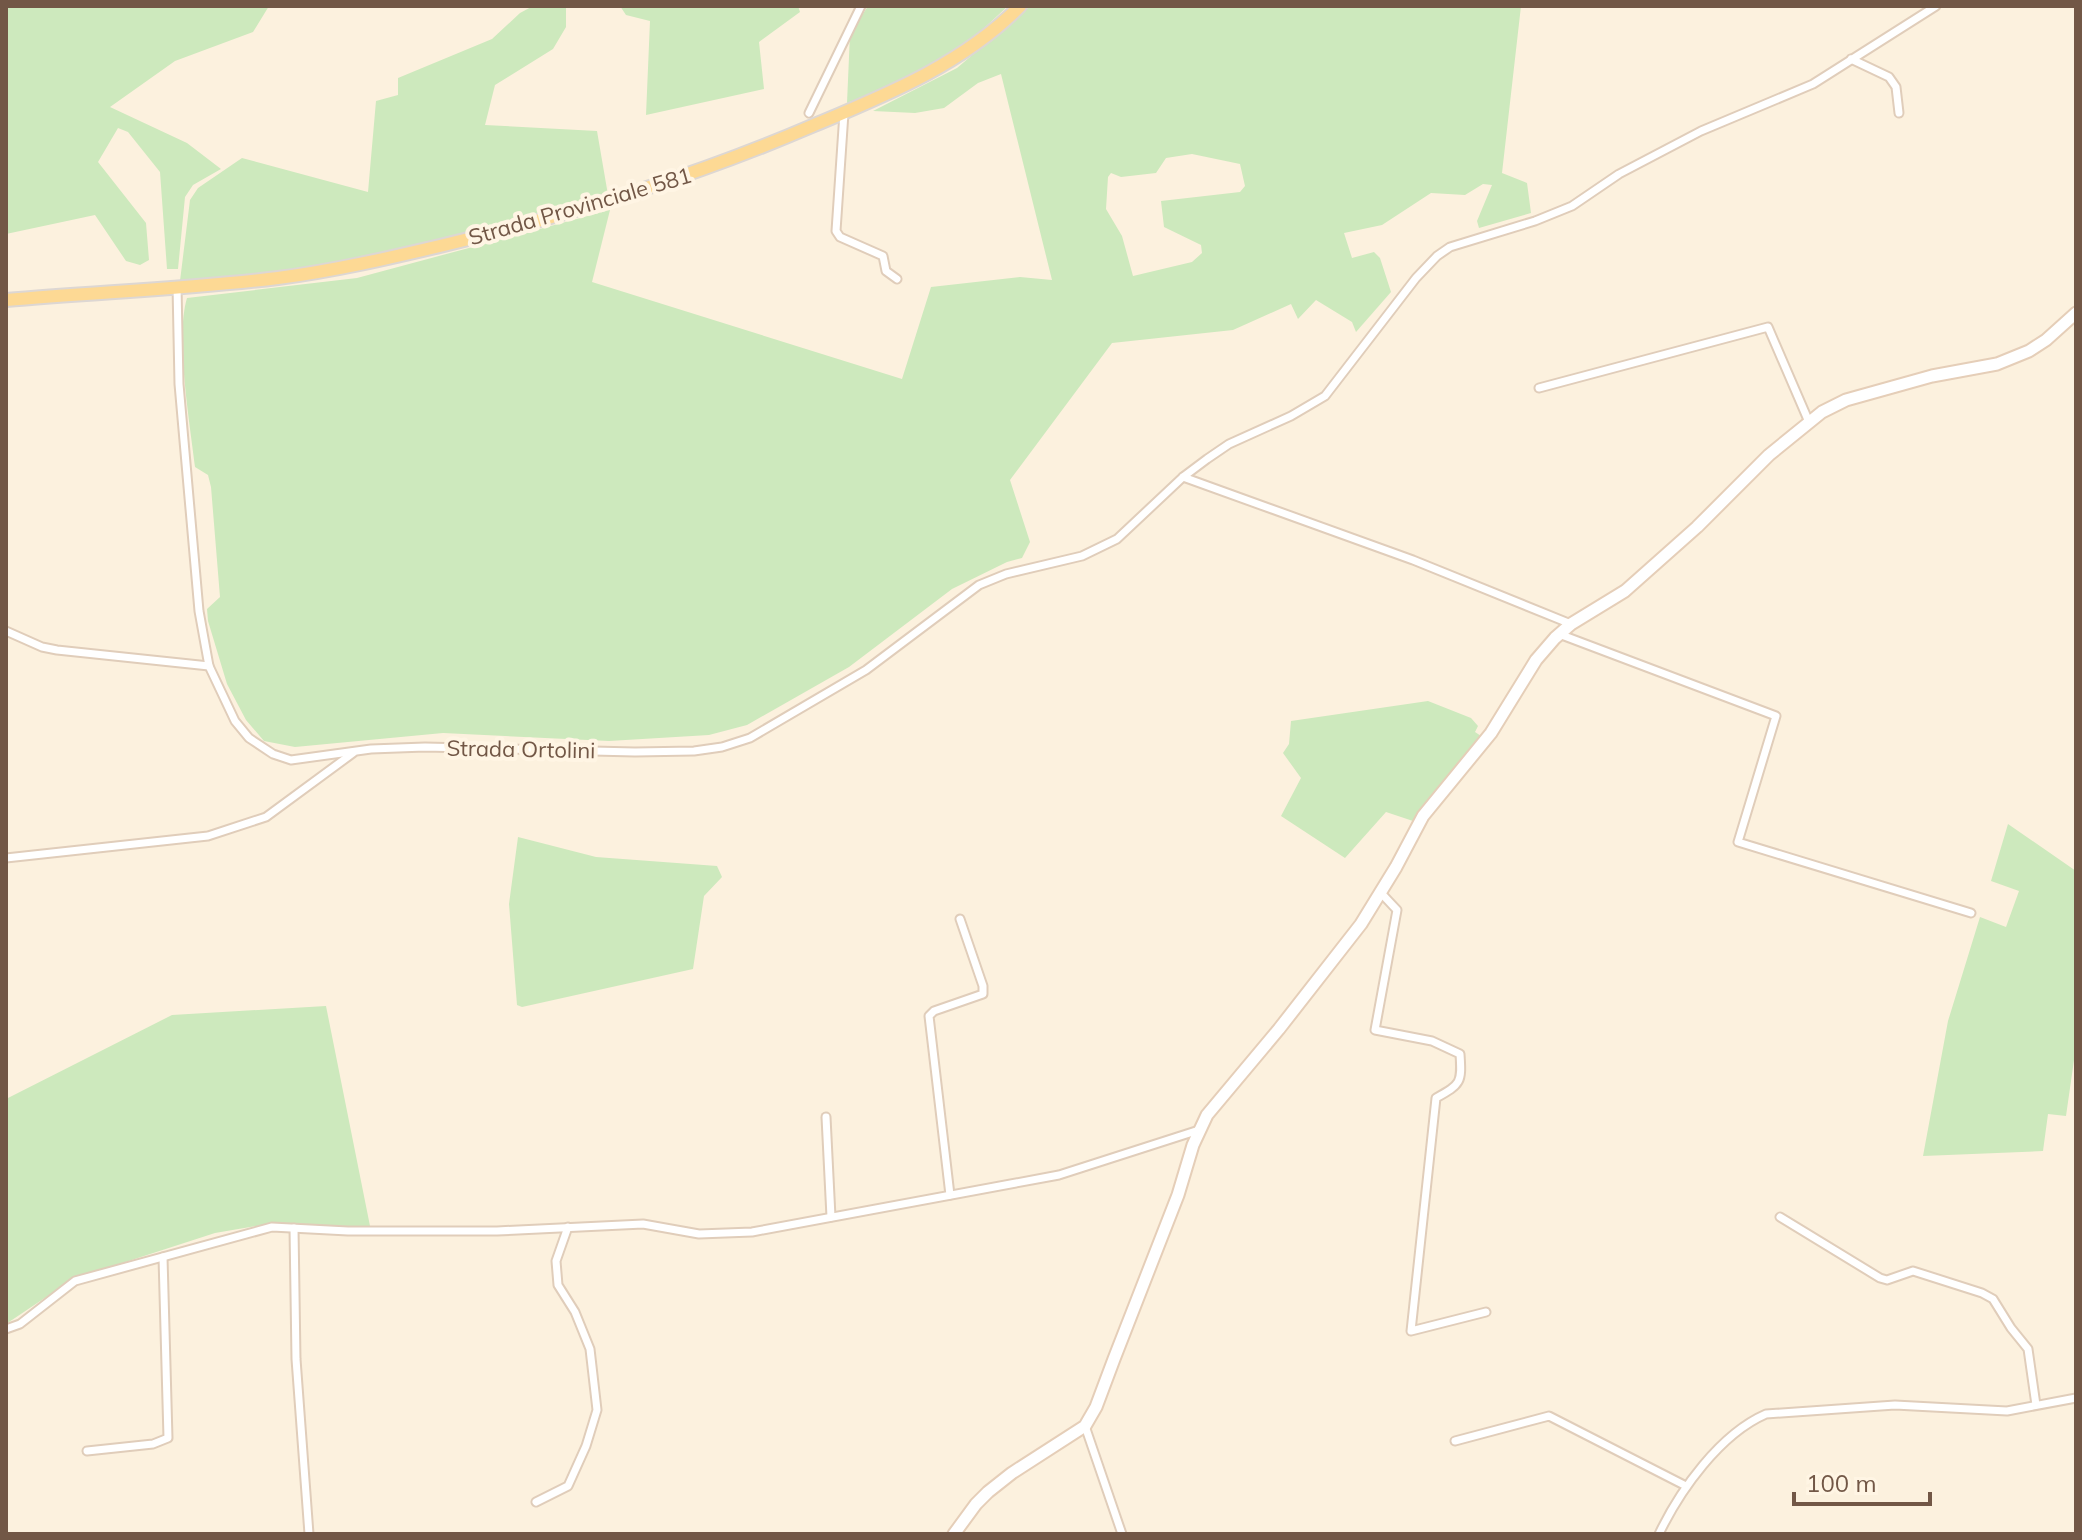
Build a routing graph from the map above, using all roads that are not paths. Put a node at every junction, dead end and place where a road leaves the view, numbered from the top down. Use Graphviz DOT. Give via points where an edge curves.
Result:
graph roads {
  1 [pos="861,6"];
  2 [pos="1020,6"];
  3 [pos="1936,6"];
  4 [pos="1851,59"];
  5 [pos="809,113"];
  6 [pos="844,113"];
  7 [pos="1899,113"];
  8 [pos="897,279"];
  9 [pos="177,286"];
  10 [pos="6,300"];
  11 [pos="2076,313"];
  12 [pos="1539,388"];
  13 [pos="1809,422"];
  14 [pos="1183,477"];
  15 [pos="1571,624"];
  16 [pos="6,631"];
  17 [pos="1559,634"];
  18 [pos="209,666"];
  19 [pos="355,752"];
  20 [pos="6,858"];
  21 [pos="1381,893"];
  22 [pos="1971,913"];
  23 [pos="960,919"];
  24 [pos="826,1117"];
  25 [pos="1199,1130"];
  26 [pos="950,1195"];
  27 [pos="831,1217"];
  28 [pos="1780,1217"];
  29 [pos="568,1227"];
  30 [pos="294,1228"];
  31 [pos="163,1257"];
  32 [pos="1486,1312"];
  33 [pos="6,1329"];
  34 [pos="2076,1398"];
  35 [pos="2036,1405"];
  36 [pos="1085,1426"];
  37 [pos="1455,1441"];
  38 [pos="87,1451"];
  39 [pos="1686,1486"];
  40 [pos="536,1502"];
  41 [pos="309,1534"];
  42 [pos="954,1534"];
  43 [pos="1122,1534"];
  44 [pos="1659,1534"];
  1 -- 5 [label="street"];
  2 -- 6 [label="main road, Strada Provinciale 581" via="951,60"];
  3 -- 4 [label="street, Strada Ortolini"];
  4 -- 7 [label="street" via="1889,77 1896,87"];
  4 -- 14 [label="street, Strada Ortolini" via="1793,94 1651,157 1572,206 1450,247 1416,278 1325,396 1229,444"];
  6 -- 8 [label="street" via="836,231 883,256 886,271"];
  6 -- 9 [label="main road, Strada Provinciale 581" via="738,158 536,223 278,278"];
  9 -- 10 [label="main road, Strada Provinciale 581"];
  9 -- 18 [label="street, Strada Ortolini" via="179,384 199,611"];
  11 -- 13 [label="main road" via="2029,351 1997,364 1846,400"];
  12 -- 13 [label="street" via="1768,327"];
  13 -- 15 [label="main road" via="1625,591"];
  14 -- 15 [label="street"];
  14 -- 19 [label="street, Strada Ortolini" via="1108,545 979,585 866,670 750,738 694,751 425,747"];
  15 -- 17 [label="main road"];
  16 -- 18 [label="street" via="57,650"];
  17 -- 21 [label="main road" via="1536,660 1491,733 1423,816"];
  17 -- 22 [label="street" via="1776,716 1738,842"];
  18 -- 19 [label="street, Strada Ortolini" via="235,721 265,750 291,760"];
  19 -- 20 [label="street" via="266,817 208,836"];
  21 -- 25 [label="main road"];
  21 -- 32 [label="street" via="1397,910 1375,1030 1432,1041 1460,1054 1462,1076 1457,1086 1436,1098 1411,1331"];
  23 -- 26 [label="street" via="983,994 929,1016"];
  24 -- 27 [label="street"];
  25 -- 26 [label="street" via="1059,1175"];
  25 -- 36 [label="main road"];
  26 -- 27 [label="street"];
  27 -- 29 [label="street" via="752,1232 699,1234 643,1224"];
  28 -- 35 [label="street" via="1880,1278 1913,1271 1993,1299 2028,1349"];
  29 -- 30 [label="street"];
  29 -- 40 [label="street" via="556,1261 558,1285 590,1349 597,1410 568,1486"];
  30 -- 31 [label="street" via="272,1227"];
  30 -- 41 [label="street" via="296,1359"];
  31 -- 33 [label="street" via="75,1281"];
  31 -- 38 [label="street" via="168,1438"];
  34 -- 35 [label="street"];
  35 -- 39 [label="street" via="2007,1411 1895,1405 1766,1414 1739,1430"];
  36 -- 42 [label="main road" via="988,1492"];
  36 -- 43 [label="street"];
  37 -- 39 [label="street" via="1549,1416"];
  39 -- 44 [label="street"];
}
